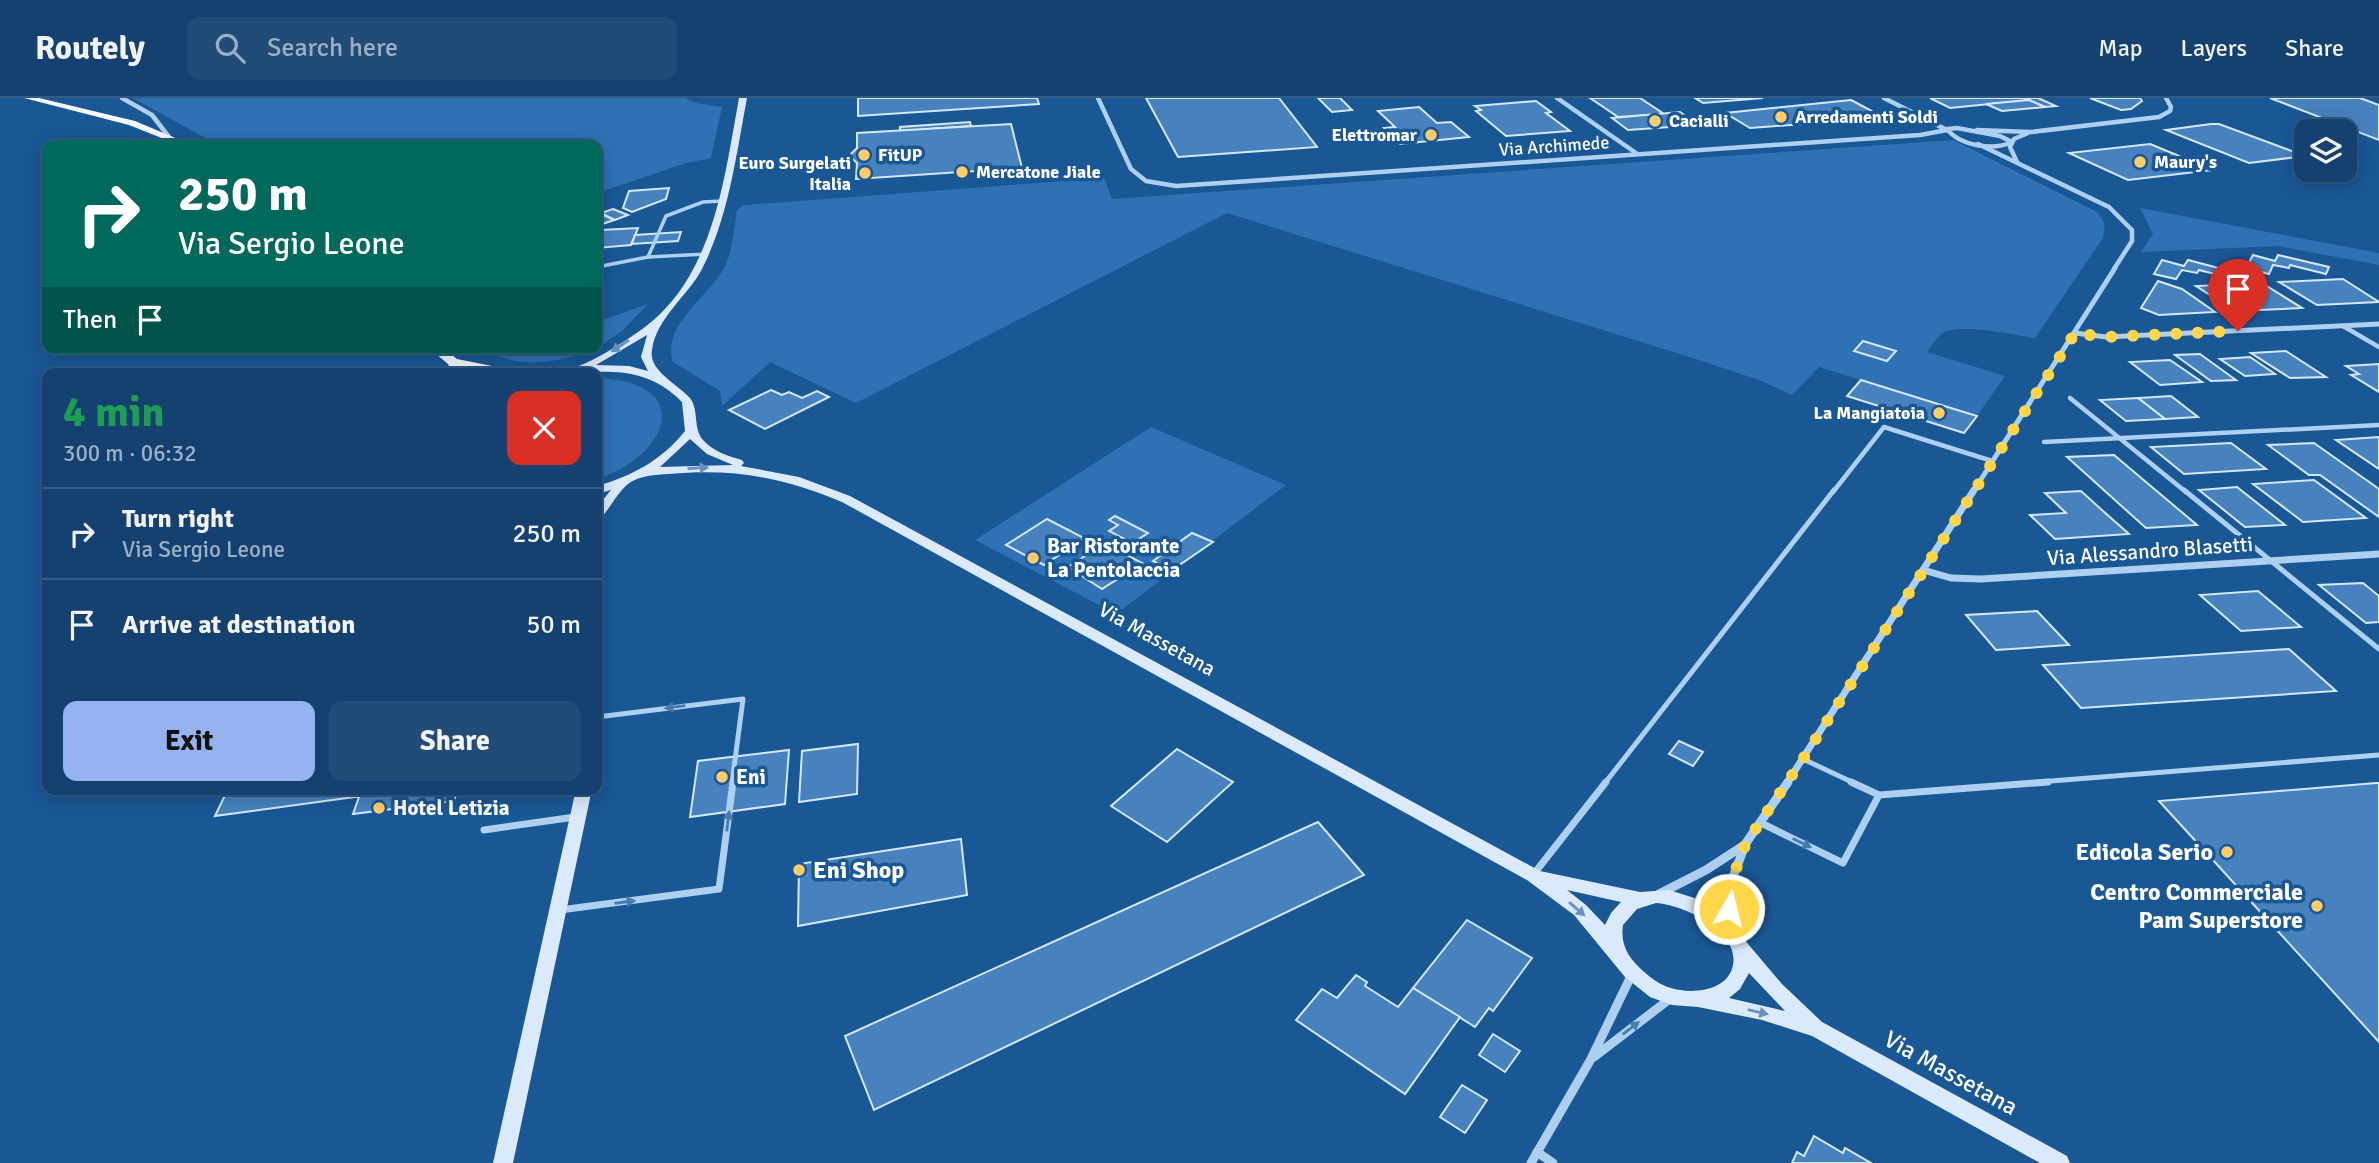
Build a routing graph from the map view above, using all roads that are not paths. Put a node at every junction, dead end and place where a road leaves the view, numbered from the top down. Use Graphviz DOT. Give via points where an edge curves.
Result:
graph roads {
  1 [pos="28,98"];
  2 [pos="122,98"];
  3 [pos="743,98"];
  4 [pos="1098,98"];
  5 [pos="1557,98"];
  6 [pos="1884,98"];
  7 [pos="2166,98"];
  8 [pos="1923,117"];
  9 [pos="1971,129"];
  10 [pos="1947,130"];
  11 [pos="1978,130"];
  12 [pos="2031,132"];
  13 [pos="1920,135"];
  14 [pos="169,137"];
  15 [pos="1961,138"];
  16 [pos="176,140"];
  17 [pos="2012,142"];
  18 [pos="1978,144"];
  19 [pos="1636,154"];
  20 [pos="2018,162"];
  21 [pos="723,201"];
  22 [pos="707,254"];
  23 [pos="648,257"];
  24 [pos="602,266"];
  25 [pos="658,321"];
  26 [pos="2379,324"];
  27 [pos="2343,326"];
  28 [pos="2075,333"];
  29 [pos="2379,347"];
  30 [pos="441,354"];
  31 [pos="456,368"];
  32 [pos="582,368"];
  33 [pos="602,368"];
  34 [pos="665,380"];
  35 [pos="2070,398"];
  36 [pos="2379,425"];
  37 [pos="691,431"];
  38 [pos="2122,440"];
  39 [pos="2044,442"];
  40 [pos="1992,461"];
  41 [pos="749,468"];
  42 [pos="647,472"];
  43 [pos="622,484"];
  44 [pos="602,489"];
  45 [pos="602,509"];
  46 [pos="2379,554"];
  47 [pos="2271,561"];
  48 [pos="1923,570"];
  49 [pos="2379,649"];
  50 [pos="602,715"];
  51 [pos="2379,755"];
  52 [pos="1803,759"];
  53 [pos="1879,794"];
  54 [pos="583,795"];
  55 [pos="578,817"];
  56 [pos="1761,823"];
  57 [pos="484,830"];
  58 [pos="1746,843"];
  59 [pos="1533,874"];
  60 [pos="1647,898"];
  61 [pos="557,911"];
  62 [pos="1729,930"];
  63 [pos="1739,947"];
  64 [pos="1615,950"];
  65 [pos="1632,974"];
  66 [pos="1672,997"];
  67 [pos="1698,1000"];
  68 [pos="1817,1030"];
  69 [pos="1591,1059"];
  70 [pos="510,1133"];
  71 [pos="1537,1152"];
  72 [pos="495,1163"];
  73 [pos="503,1163"];
  74 [pos="1531,1163"];
  75 [pos="1553,1163"];
  76 [pos="2060,1163"];
  1 -- 14 [label="main road" via="132,123"];
  2 -- 14 [label="street" via="152,115"];
  3 -- 21 [label="main road"];
  4 -- 19 [label="street, Via Archimede" via="1131,169 1137,177 1162,185"];
  5 -- 19 [label="street"];
  6 -- 8 [label="street"];
  7 -- 12 [label="street" via="2171,107 2159,117"];
  8 -- 9 [label="street"];
  8 -- 10 [label="street"];
  9 -- 10 [label="street, Via Archimede"];
  9 -- 11 [label="street"];
  10 -- 13 [label="street, Via Archimede"];
  10 -- 15 [label="street"];
  11 -- 12 [label="street"];
  11 -- 17 [label="street"];
  12 -- 17 [label="street"];
  13 -- 15 [label="street, Via Archimede"];
  13 -- 19 [label="street, Via Archimede"];
  14 -- 16 [label="main road"];
  15 -- 18 [label="street"];
  17 -- 18 [label="street" via="2000,147"];
  17 -- 20 [label="street" via="2011,152"];
  18 -- 20 [label="street"];
  20 -- 28 [label="street" via="2109,207 2132,230 2132,241"];
  21 -- 22 [label="main road"];
  21 -- 23 [label="lane" via="703,202 666,216"];
  22 -- 23 [label="lane"];
  22 -- 25 [label="main road" via="695,278"];
  23 -- 24 [label="lane"];
  25 -- 32 [label="main road, one-way"];
  25 -- 34 [label="main road" via="645,358"];
  26 -- 27 [label="street"];
  27 -- 28 [label="street" via="2106,337"];
  27 -- 29 [label="lane"];
  28 -- 40 [label="street"];
  30 -- 31 [label="main road"];
  33 -- 34 [label="main road" via="629,369"];
  34 -- 37 [label="main road" via="687,401"];
  35 -- 38 [label="lane"];
  36 -- 38 [label="lane"];
  37 -- 41 [label="main road, Via Massetana" via="706,450"];
  37 -- 42 [label="main road" via="670,456"];
  38 -- 39 [label="lane"];
  38 -- 47 [label="lane"];
  40 -- 48 [label="street"];
  40 -- 59 [label="lane" via="1884,427"];
  42 -- 41 [label="main road, Via Massetana, one-way"];
  41 -- 59 [label="main road, Via Massetana" via="803,481 846,499"];
  42 -- 43 [label="main road"];
  43 -- 44 [label="main road"];
  43 -- 45 [label="main road"];
  46 -- 47 [label="street, Via Alessandro Blasetti"];
  47 -- 48 [label="street, Via Alessandro Blasetti" via="1981,579 1951,578"];
  47 -- 49 [label="lane"];
  48 -- 52 [label="street"];
  61 -- 50 [label="lane, one-way" via="719,889 743,699"];
  51 -- 53 [label="lane"];
  52 -- 53 [label="lane"];
  52 -- 56 [label="street"];
  56 -- 53 [label="lane, one-way" via="1843,863"];
  54 -- 55 [label="main road"];
  55 -- 57 [label="lane"];
  55 -- 61 [label="main road"];
  56 -- 58 [label="street"];
  58 -- 60 [label="street" via="1706,870"];
  58 -- 62 [label="street" via="1729,887"];
  59 -- 60 [label="main road, Via Massetana"];
  59 -- 64 [label="main road, Via Massetana, one-way" via="1581,911"];
  60 -- 62 [label="main road, Via Massetana" via="1681,900 1708,912"];
  60 -- 64 [label="main road" via="1621,910 1612,928"];
  61 -- 70 [label="main road"];
  62 -- 63 [label="main road, Via Massetana"];
  63 -- 67 [label="main road, Via Massetana" via="1742,967 1735,983 1720,995"];
  63 -- 68 [label="main road, Via Massetana"];
  64 -- 65 [label="main road, Via Massetana"];
  65 -- 66 [label="main road, Via Massetana"];
  65 -- 69 [label="street"];
  66 -- 67 [label="main road, Via Massetana"];
  69 -- 66 [label="street, one-way"];
  67 -- 68 [label="main road, Via Massetana, one-way" via="1762,1012"];
  68 -- 76 [label="main road, Via Massetana"];
  69 -- 71 [label="street"];
  70 -- 72 [label="lane"];
  70 -- 73 [label="main road"];
  71 -- 74 [label="street"];
  71 -- 75 [label="street"];
}
